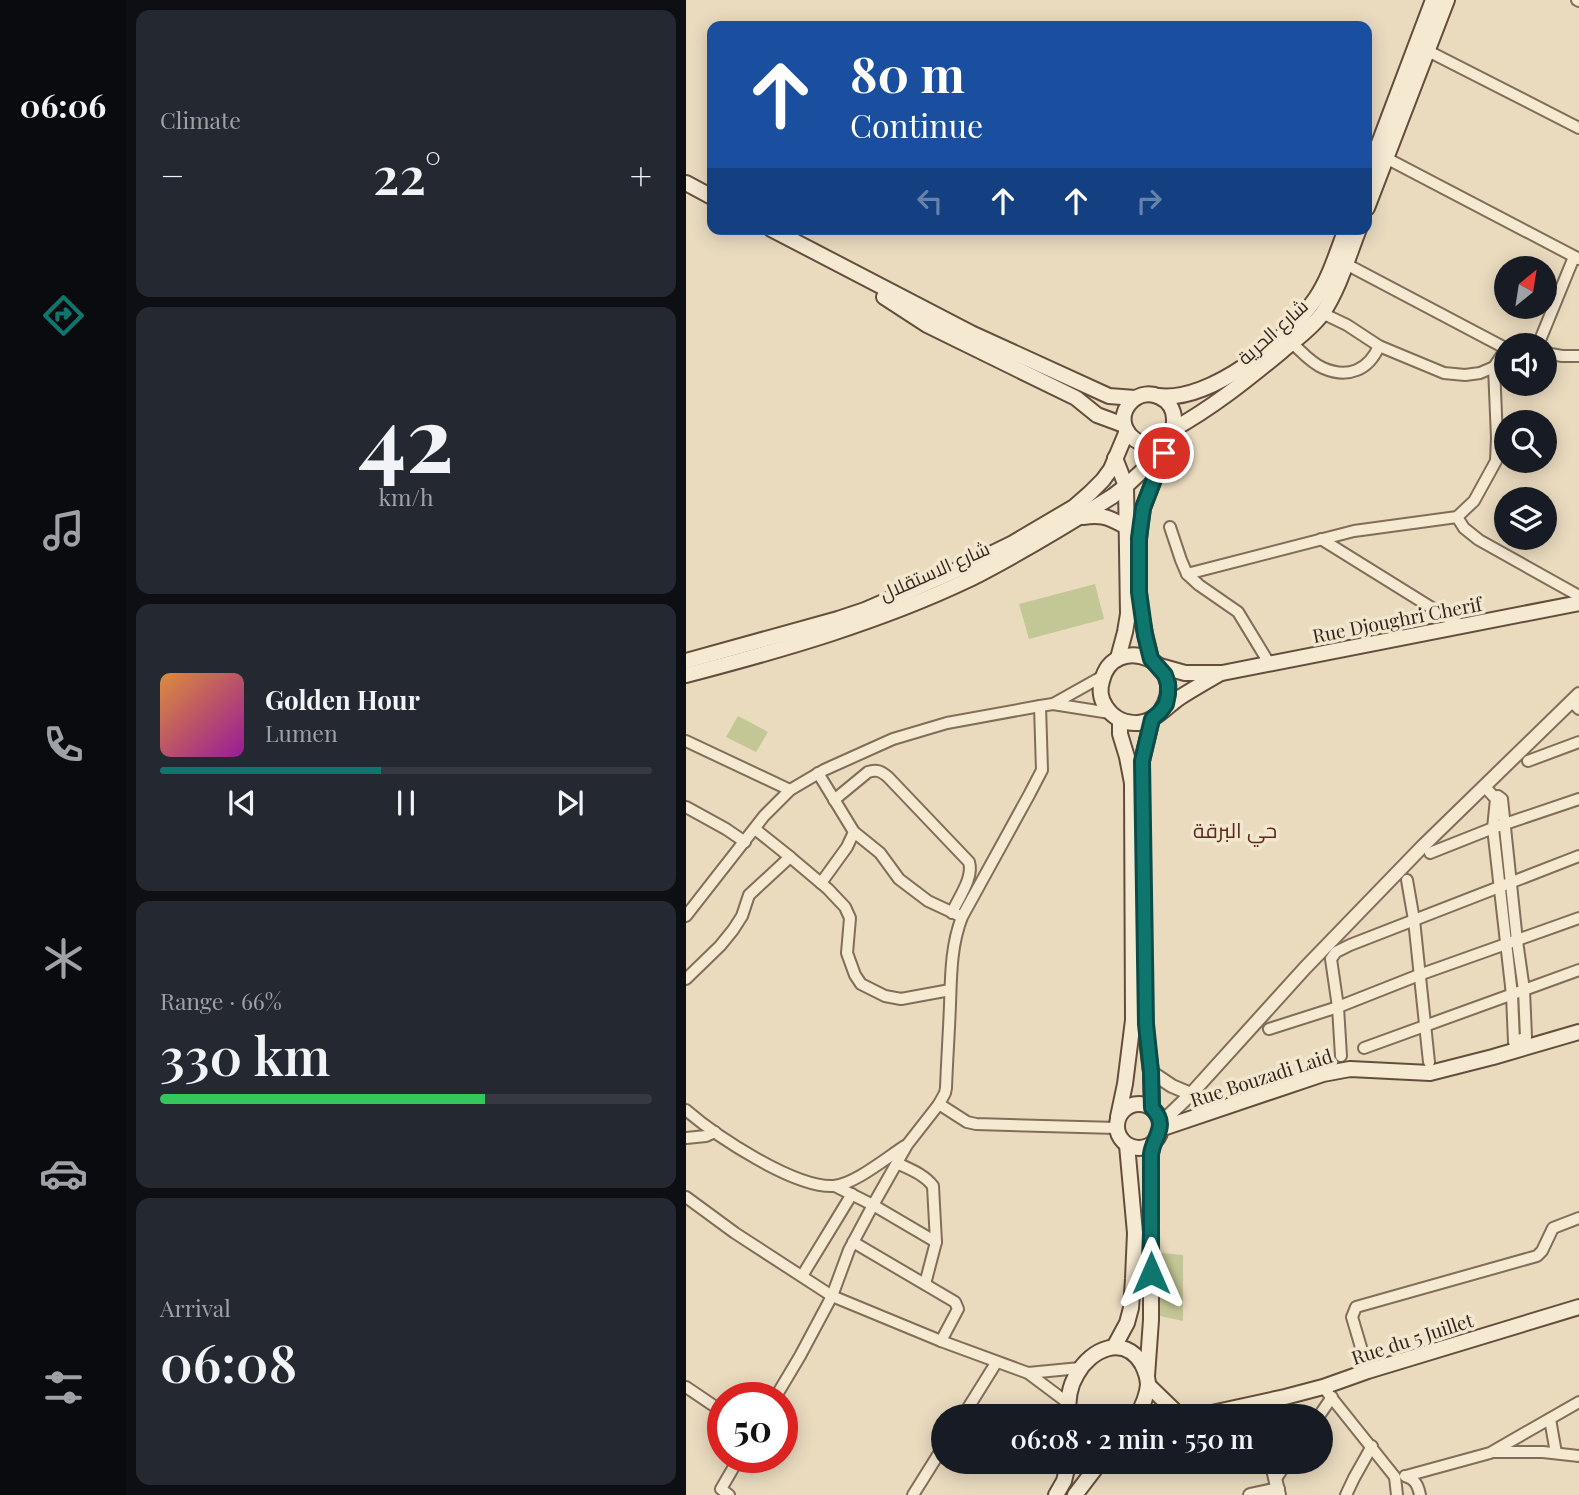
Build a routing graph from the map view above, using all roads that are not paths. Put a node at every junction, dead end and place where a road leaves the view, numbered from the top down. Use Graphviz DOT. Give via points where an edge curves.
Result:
graph roads {
  1 [pos="1433,0"];
  2 [pos="1447,0"];
  3 [pos="1428,51"];
  4 [pos="1579,128"];
  5 [pos="1386,158"];
  6 [pos="1372,161"];
  7 [pos="686,183"];
  8 [pos="707,194"];
  9 [pos="1372,195"];
  10 [pos="782,235"];
  11 [pos="1344,235"];
  12 [pos="1357,235"];
  13 [pos="821,257"];
  14 [pos="1576,258"];
  15 [pos="1346,264"];
  16 [pos="1322,313"];
  17 [pos="1543,333"];
  18 [pos="1292,343"];
  19 [pos="1494,343"];
  20 [pos="1379,346"];
  21 [pos="1557,355"];
  22 [pos="1579,356"];
  23 [pos="1494,367"];
  24 [pos="1157,396"];
  25 [pos="1495,396"];
  26 [pos="1135,398"];
  27 [pos="1126,428"];
  28 [pos="1169,435"];
  29 [pos="1115,458"];
  30 [pos="1126,486"];
  31 [pos="1457,517"];
  32 [pos="1078,518"];
  33 [pos="1127,527"];
  34 [pos="1170,527"];
  35 [pos="1321,539"];
  36 [pos="1187,574"];
  37 [pos="1579,596"];
  38 [pos="1579,603"];
  39 [pos="1461,626"];
  40 [pos="1118,658"];
  41 [pos="1155,663"];
  42 [pos="1269,663"];
  43 [pos="687,672"];
  44 [pos="1222,673"];
  45 [pos="1103,676"];
  46 [pos="1577,702"];
  47 [pos="1053,704"];
  48 [pos="1040,705"];
  49 [pos="1156,715"];
  50 [pos="1115,717"];
  51 [pos="686,741"];
  52 [pos="1579,742"];
  53 [pos="1528,761"];
  54 [pos="818,773"];
  55 [pos="1485,787"];
  56 [pos="790,790"];
  57 [pos="1579,799"];
  58 [pos="834,800"];
  59 [pos="686,807"];
  60 [pos="1499,827"];
  61 [pos="755,829"];
  62 [pos="854,832"];
  63 [pos="745,842"];
  64 [pos="1430,853"];
  65 [pos="1579,856"];
  66 [pos="790,857"];
  67 [pos="1408,880"];
  68 [pos="1512,882"];
  69 [pos="821,883"];
  70 [pos="1500,887"];
  71 [pos="957,915"];
  72 [pos="686,916"];
  73 [pos="1579,918"];
  74 [pos="1414,920"];
  75 [pos="1512,943"];
  76 [pos="1579,970"];
  77 [pos="1419,975"];
  78 [pos="686,979"];
  79 [pos="950,990"];
  80 [pos="1524,990"];
  81 [pos="1512,995"];
  82 [pos="1338,1007"];
  83 [pos="1426,1027"];
  84 [pos="1269,1029"];
  85 [pos="1579,1032"];
  86 [pos="1364,1048"];
  87 [pos="1341,1056"];
  88 [pos="1429,1062"];
  89 [pos="1151,1072"];
  90 [pos="1191,1094"];
  91 [pos="939,1104"];
  92 [pos="1152,1108"];
  93 [pos="686,1110"];
  94 [pos="1117,1123"];
  95 [pos="1160,1126"];
  96 [pos="715,1132"];
  97 [pos="686,1138"];
  98 [pos="1153,1143"];
  99 [pos="907,1145"];
  100 [pos="1128,1145"];
  101 [pos="897,1163"];
  102 [pos="835,1186"];
  103 [pos="852,1194"];
  104 [pos="686,1197"];
  105 [pos="873,1205"];
  106 [pos="1579,1218"];
  107 [pos="853,1242"];
  108 [pos="936,1242"];
  109 [pos="802,1276"];
  110 [pos="925,1284"];
  111 [pos="832,1296"];
  112 [pos="1579,1307"];
  113 [pos="940,1341"];
  114 [pos="1114,1347"];
  115 [pos="996,1363"];
  116 [pos="1080,1368"];
  117 [pos="1367,1371"];
  118 [pos="1028,1373"];
  119 [pos="1147,1381"];
  120 [pos="785,1382"];
  121 [pos="686,1387"];
  122 [pos="1328,1392"];
  123 [pos="707,1401"];
  124 [pos="1579,1402"];
  125 [pos="970,1404"];
  126 [pos="1062,1404"];
  127 [pos="1068,1404"];
  128 [pos="1143,1404"];
  129 [pos="1169,1404"];
  130 [pos="1282,1404"];
  131 [pos="1324,1404"];
  132 [pos="1550,1419"];
  133 [pos="1372,1446"];
  134 [pos="1490,1452"];
  135 [pos="1556,1453"];
  136 [pos="1579,1456"];
  137 [pos="931,1466"];
  138 [pos="733,1473"];
  139 [pos="1066,1474"];
  140 [pos="1091,1474"];
  141 [pos="1401,1476"];
  142 [pos="1277,1488"];
  143 [pos="723,1493"];
  144 [pos="913,1495"];
  145 [pos="1056,1495"];
  146 [pos="1075,1495"];
  147 [pos="1250,1495"];
  148 [pos="1346,1495"];
  149 [pos="1397,1495"];
  150 [pos="1420,1495"];
  1 -- 6 [label="main road"];
  2 -- 3 [label="main road"];
  3 -- 4 [label="street"];
  3 -- 5 [label="main road"];
  5 -- 9 [label="main road"];
  5 -- 14 [label="street"];
  7 -- 8 [label="main road"];
  10 -- 13 [label="main road"];
  11 -- 24 [label="main road, شارع الحرية" via="1316,298 1285,333 1217,382 1171,397"];
  12 -- 15 [label="main road, شارع الحرية"];
  13 -- 26 [label="main road" via="1109,396"];
  13 -- 27 [label="main road" via="927,325 1076,398 1097,415"];
  14 -- 17 [label="street"];
  15 -- 16 [label="main road, شارع الحرية"];
  15 -- 19 [label="street"];
  16 -- 18 [label="main road, شارع الحرية"];
  16 -- 20 [label="street"];
  18 -- 20 [label="street" via="1322,368 1336,373 1365,367"];
  18 -- 28 [label="main road, شارع الحرية"];
  20 -- 23 [label="street" via="1444,373 1465,375"];
  21 -- 22 [label="street"];
  24 -- 26 [label="main road"];
  24 -- 28 [label="main road" via="1173,410"];
  25 -- 31 [label="street" via="1496,461 1474,501"];
  26 -- 27 [label="main road" via="1125,410"];
  27 -- 28 [label="main road" via="1144,444"];
  27 -- 29 [label="main road, شارع الاستقلال"];
  28 -- 30 [label="main road, شارع الاستقلال" via="1157,457"];
  28 -- 41 [label="main road" via="1143,508 1139,538 1140,607"];
  29 -- 30 [label="main road"];
  29 -- 43 [label="main road, شارع الاستقلال" via="1103,480 1074,507 1013,543 900,596"];
  30 -- 32 [label="main road, شارع الاستقلال"];
  30 -- 33 [label="main road"];
  31 -- 35 [label="street"];
  31 -- 37 [label="street" via="1479,540"];
  32 -- 33 [label="main road" via="1104,516"];
  32 -- 43 [label="main road, شارع الاستقلال" via="970,579 914,603 832,634"];
  33 -- 40 [label="main road" via="1128,614"];
  34 -- 36 [label="street"];
  35 -- 36 [label="street"];
  35 -- 39 [label="street"];
  36 -- 42 [label="street" via="1238,612"];
  38 -- 39 [label="main road, Rue Djoughri Cherif"];
  39 -- 42 [label="main road, Rue Djoughri Cherif"];
  40 -- 41 [label="main road" via="1139,656"];
  40 -- 45 [label="main road"];
  41 -- 44 [label="main road" via="1185,673"];
  41 -- 49 [label="main road" via="1168,684 1166,704"];
  42 -- 44 [label="main road, Rue Djoughri Cherif"];
  44 -- 49 [label="main road"];
  45 -- 47 [label="street"];
  45 -- 50 [label="main road" via="1101,695"];
  46 -- 55 [label="street"];
  47 -- 48 [label="street"];
  47 -- 50 [label="street"];
  48 -- 54 [label="street" via="893,739"];
  48 -- 71 [label="street" via="1042,770"];
  49 -- 50 [label="main road" via="1142,723"];
  49 -- 89 [label="main road" via="1142,761 1141,786"];
  50 -- 94 [label="main road" via="1132,783 1133,1020"];
  51 -- 56 [label="street"];
  52 -- 53 [label="street"];
  54 -- 56 [label="street"];
  54 -- 58 [label="street"];
  55 -- 60 [label="street" via="1496,799"];
  55 -- 90 [label="street" via="1305,968"];
  56 -- 61 [label="street"];
  57 -- 60 [label="street"];
  58 -- 62 [label="street"];
  58 -- 71 [label="street" via="868,772 888,777 970,862"];
  59 -- 63 [label="street"];
  60 -- 64 [label="street"];
  60 -- 68 [label="street"];
  60 -- 70 [label="street"];
  61 -- 63 [label="street"];
  61 -- 66 [label="street"];
  62 -- 69 [label="street"];
  62 -- 71 [label="street" via="880,853 906,884"];
  63 -- 72 [label="street"];
  65 -- 68 [label="street"];
  66 -- 69 [label="street"];
  66 -- 78 [label="street" via="748,895 733,930"];
  67 -- 74 [label="street"];
  68 -- 70 [label="street"];
  68 -- 75 [label="street"];
  69 -- 79 [label="street" via="838,898 850,918 847,953 861,984 901,999"];
  70 -- 74 [label="street"];
  70 -- 75 [label="street"];
  71 -- 79 [label="street"];
  73 -- 75 [label="street"];
  74 -- 77 [label="street"];
  74 -- 82 [label="street" via="1336,952 1331,959"];
  75 -- 77 [label="street"];
  75 -- 80 [label="street"];
  75 -- 81 [label="street"];
  76 -- 80 [label="street"];
  77 -- 82 [label="street"];
  77 -- 83 [label="street"];
  79 -- 91 [label="street" via="946,1088"];
  80 -- 81 [label="street"];
  80 -- 81 [label="street" via="1526,1037 1514,1042"];
  81 -- 83 [label="street"];
  82 -- 84 [label="street"];
  82 -- 87 [label="street"];
  83 -- 86 [label="street"];
  83 -- 88 [label="street"];
  85 -- 95 [label="main road, Rue Bouzadi Laid" via="1430,1073 1350,1069 1323,1074 1176,1125"];
  89 -- 90 [label="street"];
  89 -- 92 [label="main road"];
  90 -- 95 [label="street"];
  91 -- 94 [label="street" via="976,1124"];
  91 -- 99 [label="street"];
  92 -- 94 [label="main road" via="1133,1104 1124,1109"];
  92 -- 95 [label="main road"];
  93 -- 96 [label="street"];
  94 -- 100 [label="main road" via="1120,1138"];
  95 -- 98 [label="main road"];
  96 -- 97 [label="street"];
  96 -- 102 [label="street" via="792,1176"];
  98 -- 100 [label="main road" via="1140,1148"];
  98 -- 119 [label="main road"];
  99 -- 101 [label="street"];
  99 -- 102 [label="street"];
  100 -- 114 [label="main road" via="1135,1233 1131,1308"];
  101 -- 105 [label="street"];
  101 -- 108 [label="street" via="933,1186"];
  102 -- 103 [label="street"];
  103 -- 105 [label="street"];
  103 -- 109 [label="street"];
  104 -- 109 [label="street"];
  105 -- 107 [label="street"];
  105 -- 108 [label="street"];
  106 -- 117 [label="street" via="1553,1228 1537,1256 1356,1307 1352,1317"];
  107 -- 110 [label="street"];
  107 -- 111 [label="street"];
  108 -- 110 [label="street"];
  109 -- 111 [label="street"];
  110 -- 113 [label="street" via="955,1302 958,1309"];
  111 -- 113 [label="street"];
  111 -- 120 [label="street"];
  112 -- 117 [label="main road, Rue du 5 Juillet"];
  113 -- 115 [label="street"];
  114 -- 116 [label="main road" via="1093,1354"];
  114 -- 119 [label="main road" via="1137,1357"];
  115 -- 118 [label="street"];
  115 -- 125 [label="street"];
  116 -- 118 [label="street"];
  116 -- 127 [label="main road"];
  117 -- 122 [label="main road, Rue du 5 Juillet"];
  118 -- 126 [label="street"];
  119 -- 128 [label="main road"];
  119 -- 129 [label="main road"];
  121 -- 123 [label="street"];
  122 -- 130 [label="main road, Rue du 5 Juillet"];
  122 -- 131 [label="street"];
  122 -- 133 [label="street"];
  124 -- 132 [label="street"];
  132 -- 134 [label="street"];
  132 -- 135 [label="street"];
  133 -- 141 [label="street"];
  133 -- 148 [label="street"];
  134 -- 135 [label="street"];
  134 -- 141 [label="street"];
  135 -- 136 [label="street"];
  137 -- 144 [label="street"];
  138 -- 143 [label="street"];
  139 -- 145 [label="main road"];
  140 -- 146 [label="main road"];
  141 -- 149 [label="street"];
  141 -- 150 [label="street" via="1416,1483"];
  142 -- 147 [label="street"];
}
